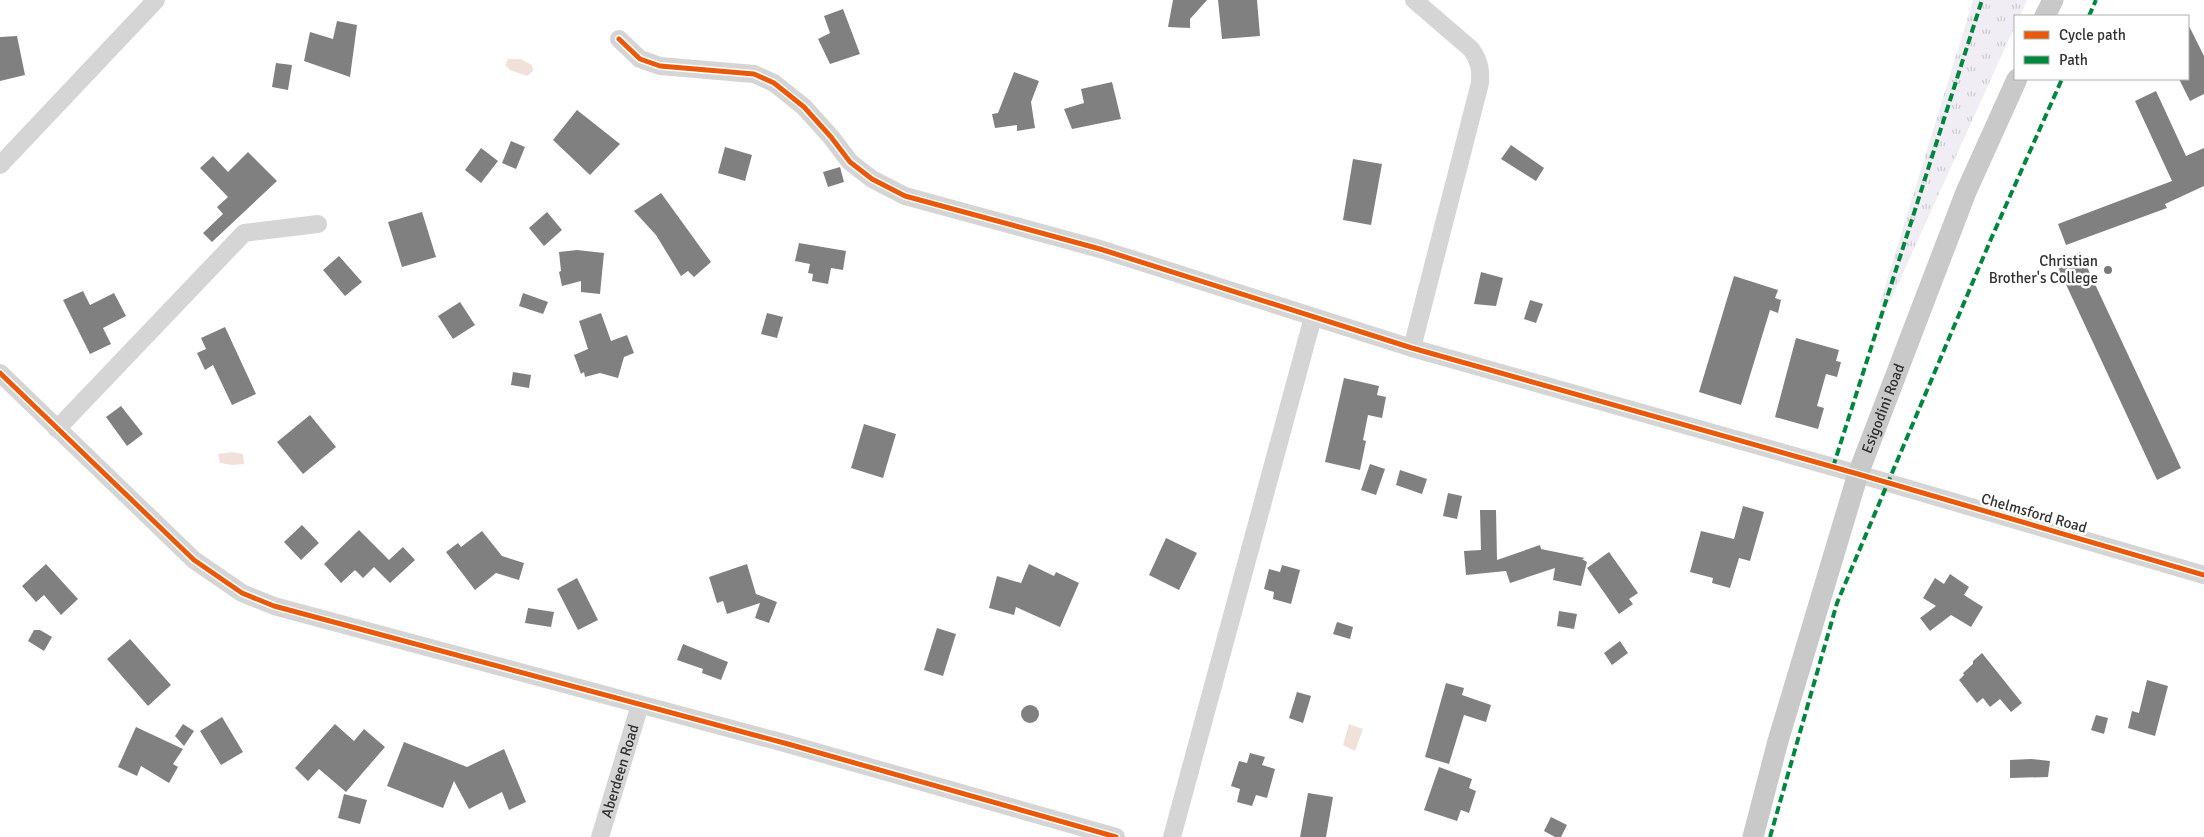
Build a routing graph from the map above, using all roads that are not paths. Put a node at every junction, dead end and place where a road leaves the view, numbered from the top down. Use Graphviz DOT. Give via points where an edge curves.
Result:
graph roads {
  1 [pos="156,0"];
  2 [pos="1414,0"];
  3 [pos="2053,0"];
  4 [pos="2046,15"];
  5 [pos="619,39"];
  6 [pos="2017,80"];
  7 [pos="0,165"];
  8 [pos="318,224"];
  9 [pos="1313,317"];
  10 [pos="1412,348"];
  11 [pos="0,373"];
  12 [pos="57,429"];
  13 [pos="1858,474"];
  14 [pos="2203,570"];
  15 [pos="640,705"];
  16 [pos="600,837"];
  17 [pos="1116,837"];
  18 [pos="1172,837"];
  19 [pos="1753,837"];
  1 -- 7 [label="street"];
  2 -- 10 [label="street" via="1471,49 1481,72"];
  3 -- 4 [label="main road"];
  5 -- 9 [label="street, Chelmsford Road" via="640,60 660,66 754,74 774,83 804,107 850,162 872,179 905,196 1100,249"];
  6 -- 13 [label="main road, Esigodini Road" via="1966,192"];
  8 -- 12 [label="street" via="244,233"];
  9 -- 10 [label="street, Chelmsford Road"];
  9 -- 18 [label="street"];
  10 -- 13 [label="street, Chelmsford Road"];
  11 -- 12 [label="street"];
  12 -- 15 [label="street" via="194,560 242,592 274,606"];
  13 -- 14 [label="street, Chelmsford Road"];
  13 -- 19 [label="main road, Esigodini Road" via="1778,741"];
  15 -- 16 [label="street, Aberdeen Road"];
  15 -- 17 [label="street"];
}
